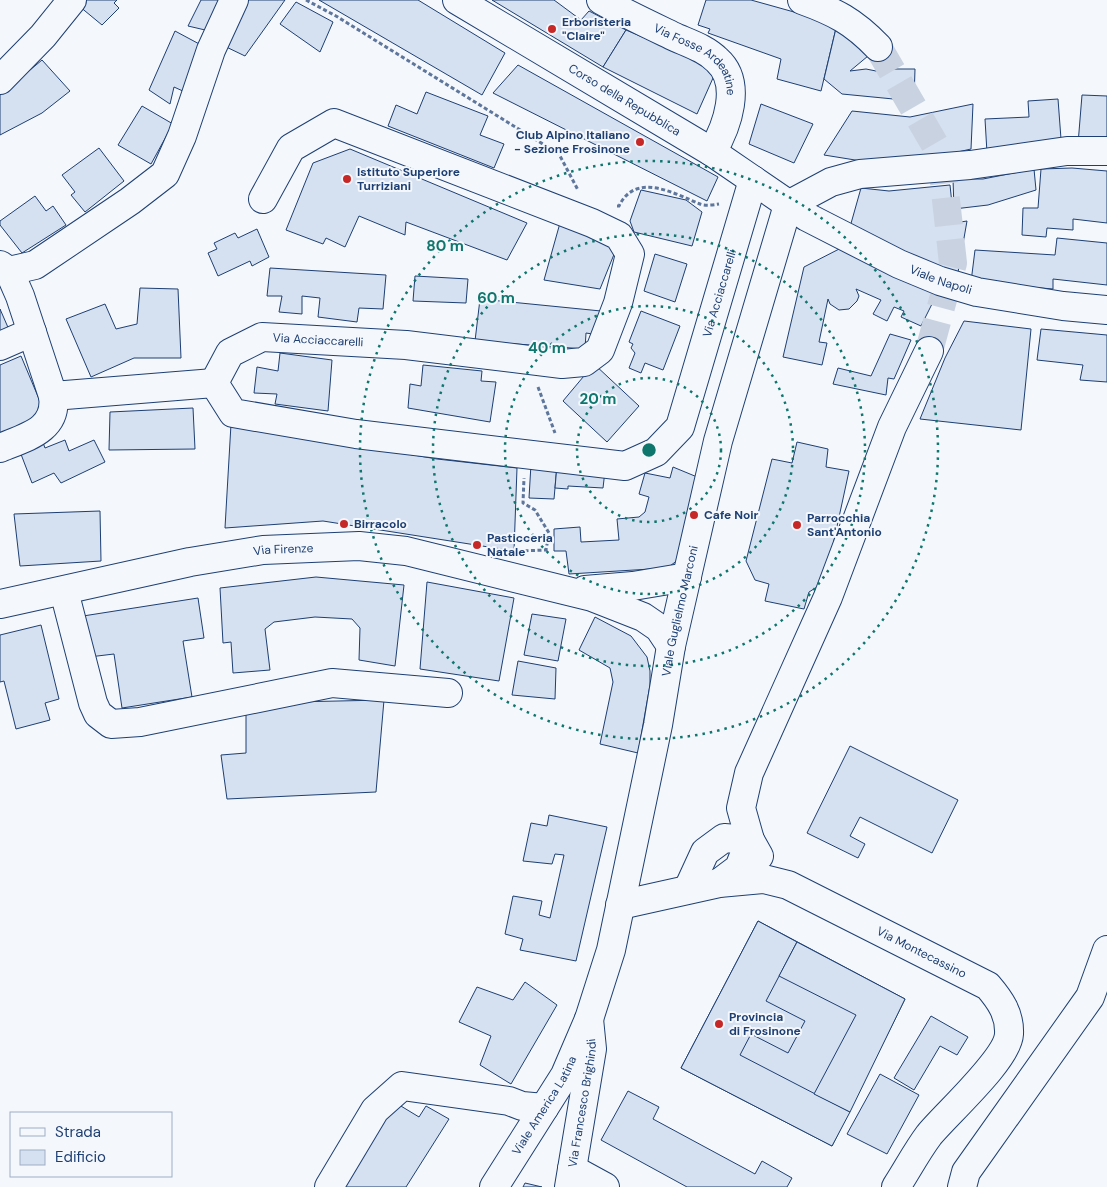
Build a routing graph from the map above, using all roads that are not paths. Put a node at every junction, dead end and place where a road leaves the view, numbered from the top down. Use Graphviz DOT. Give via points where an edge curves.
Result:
graph roads {
  1 [pos="72,0"];
  2 [pos="234,0"];
  3 [pos="457,0"];
  4 [pos="601,0"];
  5 [pos="802,0"];
  6 [pos="878,46"];
  7 [pos="0,80"];
  8 [pos="1107,151"];
  9 [pos="712,152"];
  10 [pos="753,180"];
  11 [pos="263,199"];
  12 [pos="788,205"];
  13 [pos="5,268"];
  14 [pos="1107,310"];
  15 [pos="32,332"];
  16 [pos="0,346"];
  17 [pos="929,351"];
  18 [pos="214,383"];
  19 [pos="53,396"];
  20 [pos="0,448"];
  21 [pos="687,577"];
  22 [pos="64,591"];
  23 [pos="566,591"];
  24 [pos="0,604"];
  25 [pos="671,646"];
  26 [pos="448,693"];
  27 [pos="750,840"];
  28 [pos="719,883"];
  29 [pos="788,885"];
  30 [pos="688,889"];
  31 [pos="620,905"];
  32 [pos="1107,950"];
  33 [pos="589,1019"];
  34 [pos="544,1108"];
  35 [pos="570,1178"];
  36 [pos="329,1187"];
  37 [pos="494,1187"];
  38 [pos="605,1187"];
  39 [pos="896,1187"];
  40 [pos="962,1187"];
  1 -- 7 [label="street" via="43,36"];
  2 -- 13 [label="street" via="165,174 35,265"];
  3 -- 9 [label="street, Corso della Repubblica" via="613,96"];
  4 -- 9 [label="street, Via Fosse Ardeatine" via="693,44 718,61 728,76 731,90 725,124"];
  5 -- 6 [label="street" via="857,25"];
  8 -- 12 [label="street" via="1067,151 970,165 860,174 831,182"];
  9 -- 10 [label="street, Corso della Repubblica"];
  10 -- 12 [label="street, Corso della Repubblica"];
  10 -- 18 [label="street, Via Acciaccarelli" via="680,426 656,452 625,466 356,434 233,413"];
  11 -- 18 [label="street, Via Acciaccarelli" via="291,148 334,123 619,236 630,254 618,303 600,350 584,362 562,364 406,345 262,337 230,353"];
  12 -- 14 [label="street, Viale Napoli" via="899,264 940,281 977,292"];
  12 -- 21 [label="street, Viale Guglielmo Marconi" via="718,441"];
  13 -- 15 [label="street"];
  15 -- 16 [label="street"];
  15 -- 19 [label="street"];
  17 -- 27 [label="street" via="892,426 828,597 749,773 741,808"];
  18 -- 19 [label="street"];
  19 -- 20 [label="street" via="55,409 50,421"];
  21 -- 23 [label="street" via="633,586"];
  21 -- 25 [label="street, Viale Guglielmo Marconi"];
  22 -- 23 [label="street, Via Firenze" via="190,562 264,550 359,546 406,551"];
  22 -- 24 [label="street, Via Firenze"];
  22 -- 26 [label="street" via="93,703 98,714 111,724 140,722 332,684"];
  23 -- 25 [label="street, Via Firenze" via="643,617 659,628"];
  25 -- 31 [label="street, Viale Guglielmo Marconi" via="658,725"];
  27 -- 28 [label="street" via="738,868"];
  27 -- 29 [label="street" via="765,866"];
  27 -- 30 [label="street" via="724,838 705,852"];
  28 -- 29 [label="street, Via Montecassino" via="764,880"];
  28 -- 30 [label="street, Via Montecassino"];
  29 -- 39 [label="street, Via Montecassino" via="988,986 1001,1000 1007,1016 1009,1035 1003,1053 928,1137"];
  30 -- 31 [label="street, Via Montecassino"];
  31 -- 33 [label="street, Viale Guglielmo Marconi" via="611,950"];
  32 -- 40 [label="street" via="1090,997 966,1172"];
  33 -- 34 [label="street, Viale America Latina" via="565,1075"];
  33 -- 35 [label="street, Via Francesco Brighindi" via="592,1049"];
  34 -- 36 [label="street" via="402,1086 375,1110"];
  34 -- 37 [label="street, Viale America Latina"];
  35 -- 38 [label="street"];
}
